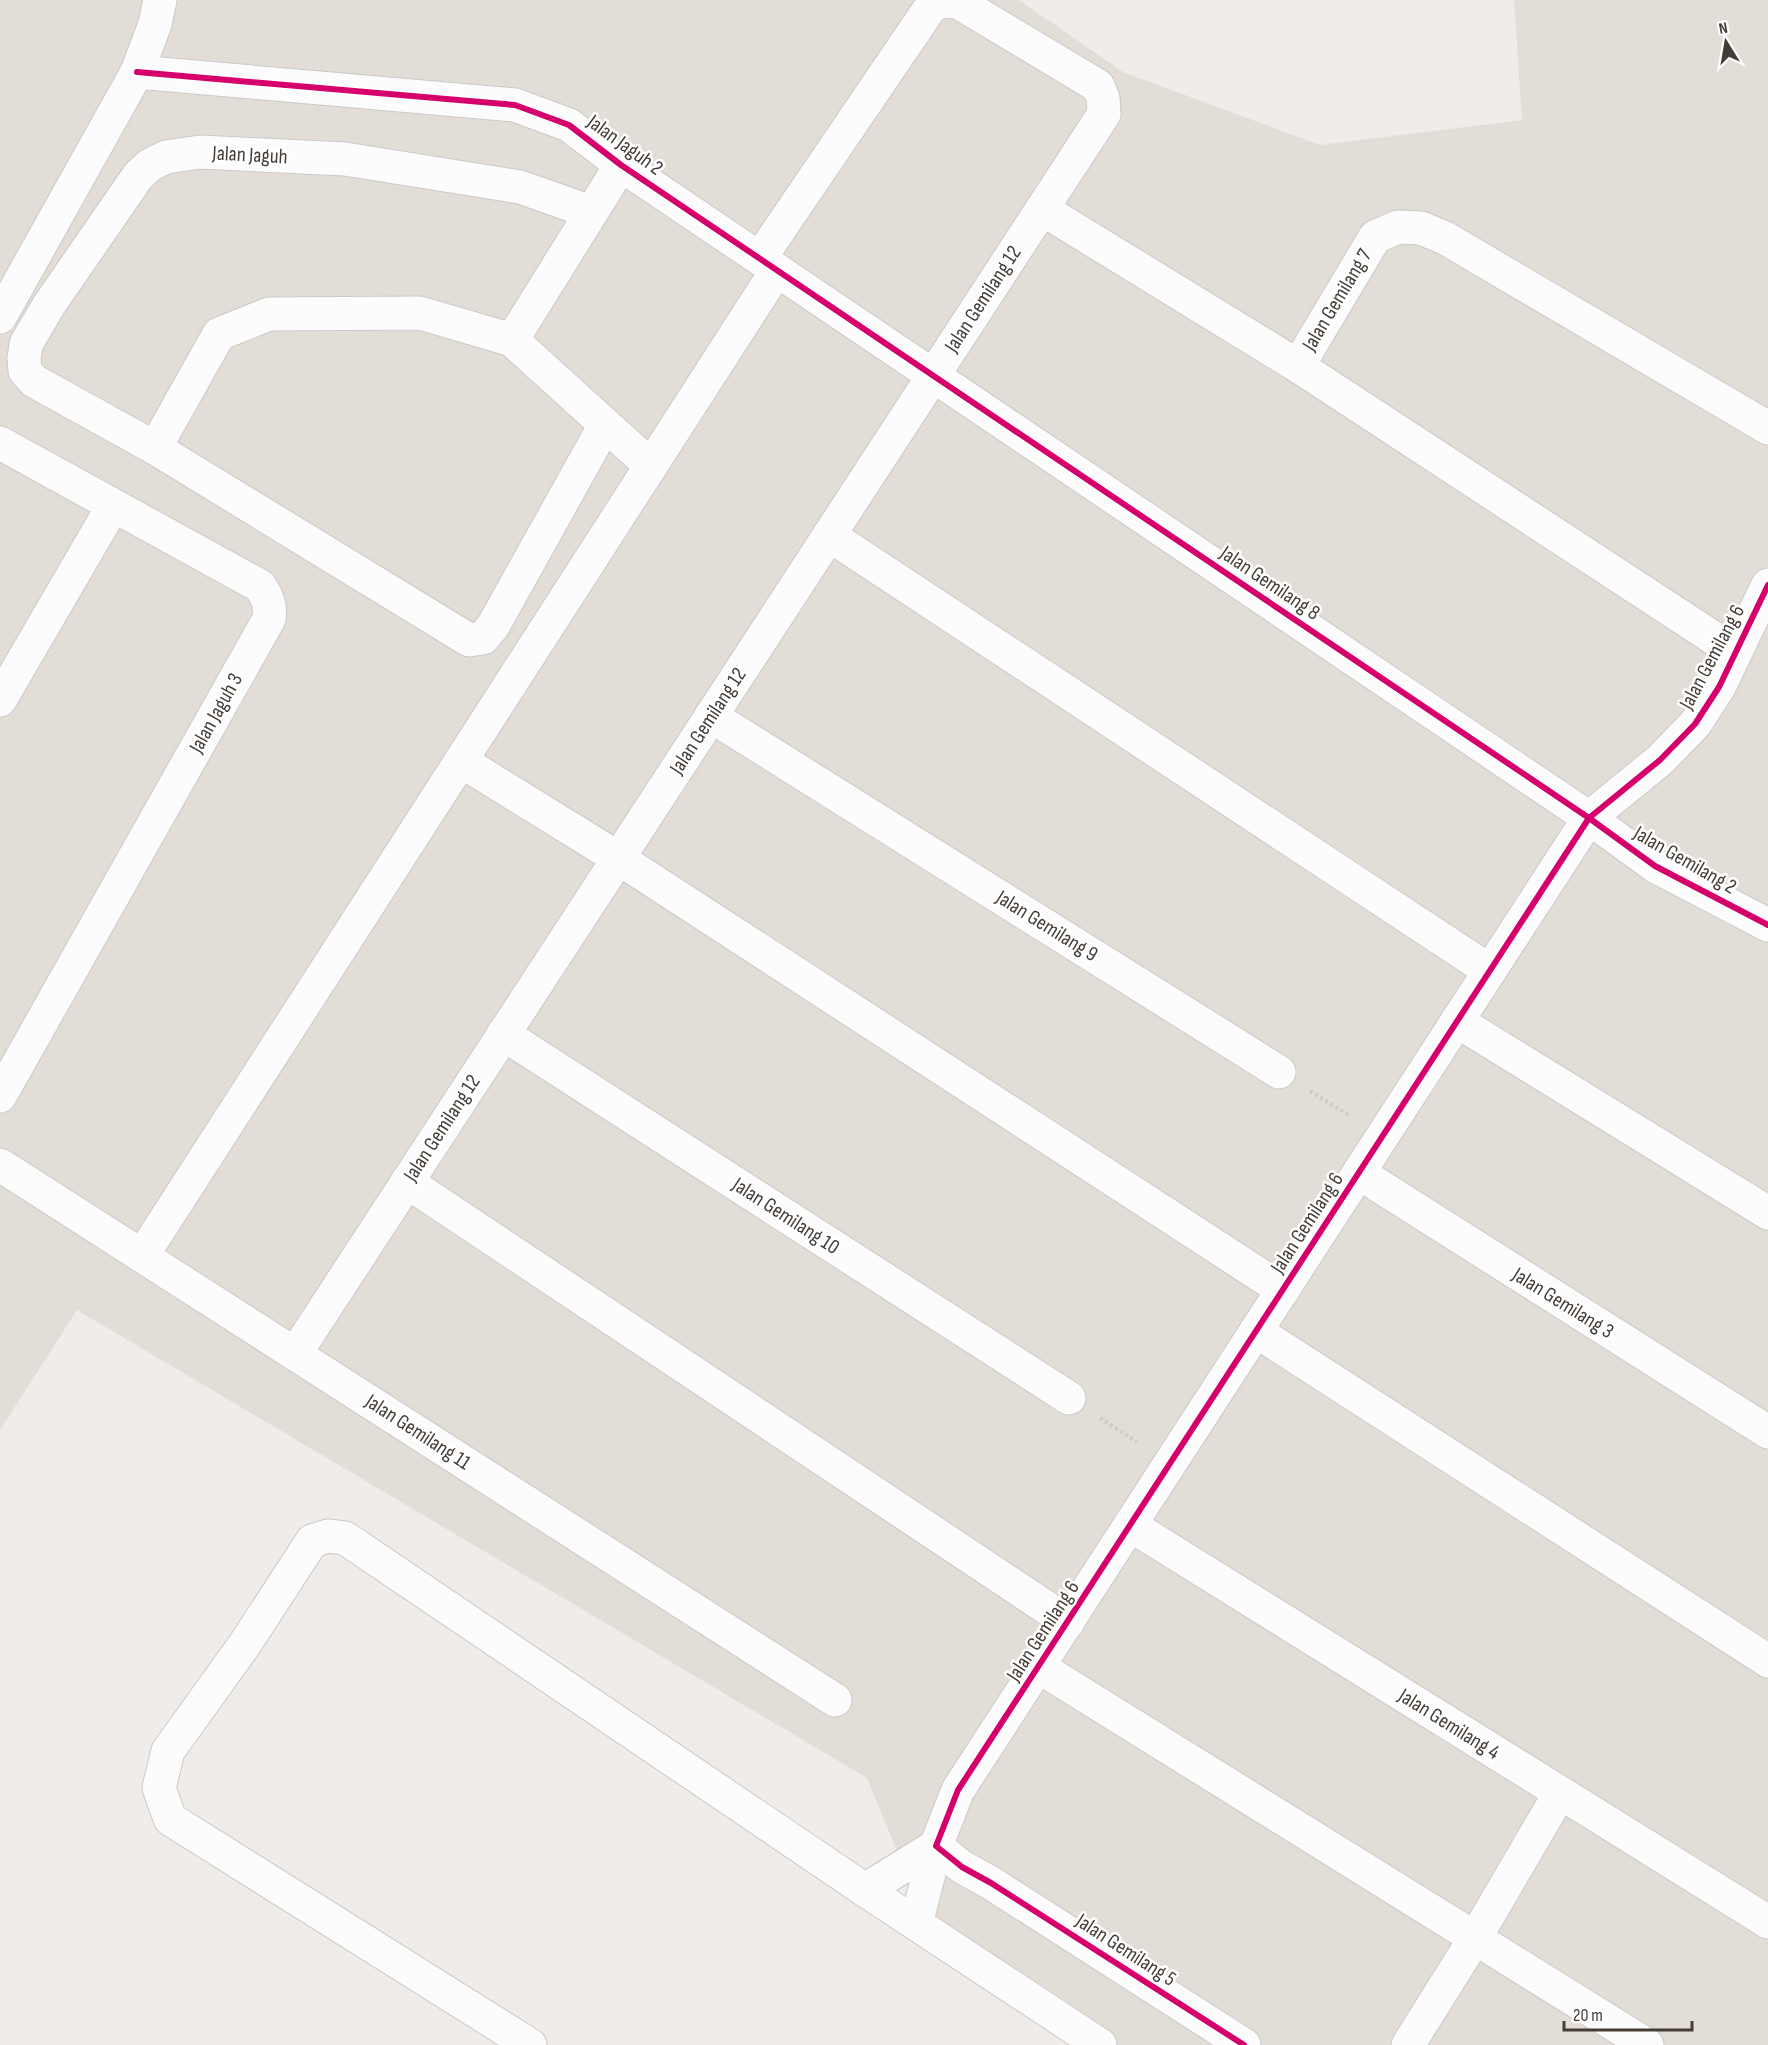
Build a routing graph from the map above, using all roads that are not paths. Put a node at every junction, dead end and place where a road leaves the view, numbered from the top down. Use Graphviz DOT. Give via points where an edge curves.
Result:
graph roads {
  1 [pos="160,0"];
  2 [pos="137,72"];
  3 [pos="621,165"];
  4 [pos="1042,209"];
  5 [pos="591,212"];
  6 [pos="769,264"];
  7 [pos="0,317"];
  8 [pos="512,340"];
  9 [pos="1298,366"];
  10 [pos="934,375"];
  11 [pos="604,425"];
  12 [pos="1768,428"];
  13 [pos="0,443"];
  14 [pos="155,448"];
  15 [pos="651,466"];
  16 [pos="113,506"];
  17 [pos="829,536"];
  18 [pos="1768,585"];
  19 [pos="1735,652"];
  20 [pos="0,700"];
  21 [pos="711,716"];
  22 [pos="461,761"];
  23 [pos="1588,818"];
  24 [pos="618,858"];
  25 [pos="1768,925"];
  26 [pos="1490,971"];
  27 [pos="1457,1021"];
  28 [pos="504,1034"];
  29 [pos="1279,1072"];
  30 [pos="0,1096"];
  31 [pos="0,1165"];
  32 [pos="1359,1173"];
  33 [pos="407,1182"];
  34 [pos="1768,1213"];
  35 [pos="142,1256"];
  36 [pos="1283,1290"];
  37 [pos="1256,1331"];
  38 [pos="295,1354"];
  39 [pos="1069,1398"];
  40 [pos="1768,1432"];
  41 [pos="1130,1525"];
  42 [pos="1068,1622"];
  43 [pos="1768,1661"];
  44 [pos="1039,1667"];
  45 [pos="835,1700"];
  46 [pos="1560,1793"];
  47 [pos="936,1846"];
  48 [pos="865,1890"];
  49 [pos="1768,1922"];
  50 [pos="916,1924"];
  51 [pos="1475,1938"];
  52 [pos="530,2045"];
  53 [pos="1100,2045"];
  54 [pos="1244,2045"];
  55 [pos="1408,2045"];
  56 [pos="1647,2045"];
  1 -- 2 [label="street"];
  2 -- 3 [label="street, Jalan Jaguh 2" via="515,105 569,125"];
  2 -- 7 [label="street"];
  3 -- 5 [label="street"];
  3 -- 6 [label="street, Jalan Jaguh 2"];
  4 -- 6 [label="street, Jalan Gemilang 12" via="1104,114 1098,86 958,2 945,1 932,5"];
  4 -- 9 [label="street, Jalan Gemilang 7"];
  4 -- 10 [label="street, Jalan Gemilang 12"];
  5 -- 8 [label="street"];
  5 -- 14 [label="street, Jalan Jaguh" via="520,187 345,159 200,152 166,157 150,165 138,176 49,305 26,344 24,359 26,371 34,381"];
  6 -- 10 [label="street, Jalan Jaguh 2"];
  6 -- 15 [label="street"];
  8 -- 11 [label="street"];
  8 -- 14 [label="street" via="420,313 269,314 219,334"];
  9 -- 12 [label="street, Jalan Gemilang 7" via="1375,237 1398,228 1421,228 1445,238"];
  9 -- 19 [label="street"];
  10 -- 17 [label="street, Jalan Gemilang 12"];
  10 -- 23 [label="street, Jalan Gemilang 8"];
  11 -- 14 [label="street" via="493,627 483,638 469,640"];
  11 -- 15 [label="street"];
  13 -- 16 [label="street, Jalan Jaguh 3"];
  15 -- 22 [label="street"];
  16 -- 20 [label="street"];
  16 -- 30 [label="street, Jalan Jaguh 3" via="260,586 267,597 269,619"];
  17 -- 21 [label="street, Jalan Gemilang 12"];
  17 -- 26 [label="street"];
  18 -- 19 [label="street, Jalan Gemilang 6"];
  19 -- 23 [label="street, Jalan Gemilang 6" via="1719,687 1695,724 1660,760"];
  21 -- 24 [label="street, Jalan Gemilang 12"];
  21 -- 29 [label="street, Jalan Gemilang 9"];
  22 -- 24 [label="street"];
  22 -- 35 [label="street"];
  23 -- 25 [label="street, Jalan Gemilang 2" via="1655,866"];
  23 -- 26 [label="street, Jalan Gemilang 6"];
  24 -- 28 [label="street, Jalan Gemilang 12"];
  24 -- 36 [label="street"];
  26 -- 27 [label="street, Jalan Gemilang 6"];
  27 -- 32 [label="street, Jalan Gemilang 6"];
  27 -- 34 [label="street"];
  28 -- 33 [label="street, Jalan Gemilang 12"];
  28 -- 39 [label="street, Jalan Gemilang 10"];
  31 -- 35 [label="street, Jalan Gemilang 11"];
  32 -- 36 [label="street, Jalan Gemilang 6"];
  32 -- 40 [label="street, Jalan Gemilang 3"];
  33 -- 38 [label="street, Jalan Gemilang 12"];
  33 -- 42 [label="street"];
  35 -- 38 [label="street, Jalan Gemilang 11"];
  36 -- 37 [label="street, Jalan Gemilang 6"];
  37 -- 41 [label="street, Jalan Gemilang 6"];
  37 -- 43 [label="street"];
  38 -- 45 [label="street, Jalan Gemilang 11"];
  41 -- 42 [label="street, Jalan Gemilang 6"];
  41 -- 46 [label="street, Jalan Gemilang 4"];
  42 -- 44 [label="street, Jalan Gemilang 6"];
  44 -- 47 [label="street, Jalan Gemilang 6" via="958,1790"];
  44 -- 51 [label="street"];
  46 -- 49 [label="street, Jalan Gemilang 4"];
  46 -- 51 [label="street"];
  47 -- 48 [label="street"];
  47 -- 50 [label="street, Jalan Gemilang 6"];
  47 -- 54 [label="street, Jalan Gemilang 5" via="962,1867"];
  48 -- 50 [label="street"];
  48 -- 52 [label="street" via="345,1538 328,1536 312,1541 168,1751 159,1788 170,1819"];
  50 -- 53 [label="street"];
  51 -- 55 [label="street"];
  51 -- 56 [label="street"];
}
